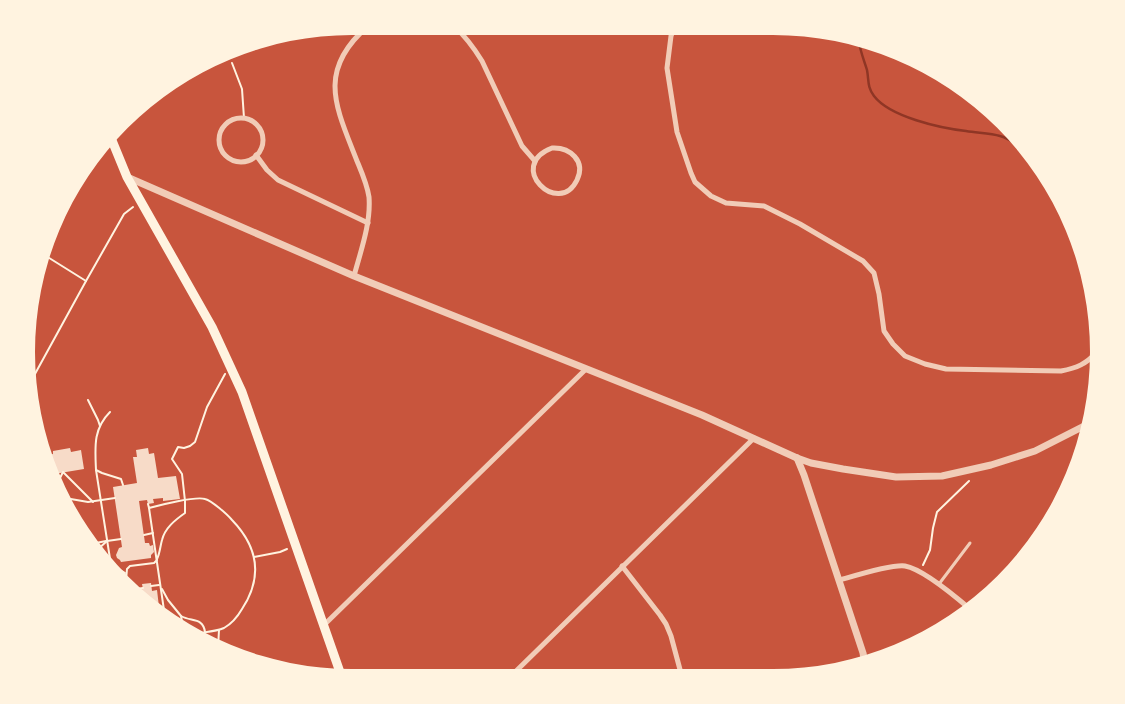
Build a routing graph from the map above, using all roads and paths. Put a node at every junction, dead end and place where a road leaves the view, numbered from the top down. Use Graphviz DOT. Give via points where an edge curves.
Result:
graph roads {
  1 [pos="358,35"];
  2 [pos="464,35"];
  3 [pos="671,35"];
  4 [pos="232,63"];
  5 [pos="244,118"];
  6 [pos="113,144"];
  7 [pos="256,155"];
  8 [pos="534,161"];
  9 [pos="127,177"];
  10 [pos="133,207"];
  11 [pos="368,223"];
  12 [pos="50,258"];
  13 [pos="354,276"];
  14 [pos="86,281"];
  15 [pos="1090,361"];
  16 [pos="231,365"];
  17 [pos="586,369"];
  18 [pos="36,372"];
  19 [pos="88,400"];
  20 [pos="110,412"];
  21 [pos="100,426"];
  22 [pos="1081,428"];
  23 [pos="754,438"];
  24 [pos="797,458"];
  25 [pos="96,470"];
  26 [pos="61,477"];
  27 [pos="969,481"];
  28 [pos="123,485"];
  29 [pos="115,498"];
  30 [pos="71,499"];
  31 [pos="101,500"];
  32 [pos="185,501"];
  33 [pos="93,502"];
  34 [pos="148,504"];
  35 [pos="149,508"];
  36 [pos="153,533"];
  37 [pos="144,535"];
  38 [pos="121,539"];
  39 [pos="107,541"];
  40 [pos="99,542"];
  41 [pos="970,543"];
  42 [pos="102,546"];
  43 [pos="280,552"];
  44 [pos="110,555"];
  45 [pos="254,557"];
  46 [pos="157,560"];
  47 [pos="622,566"];
  48 [pos="922,566"];
  49 [pos="125,573"];
  50 [pos="840,580"];
  51 [pos="161,585"];
  52 [pos="939,585"];
  53 [pos="151,586"];
  54 [pos="964,604"];
  55 [pos="164,607"];
  56 [pos="181,616"];
  57 [pos="182,620"];
  58 [pos="324,625"];
  59 [pos="219,630"];
  60 [pos="205,632"];
  61 [pos="218,639"];
  62 [pos="863,655"];
  63 [pos="339,668"];
  64 [pos="518,669"];
  65 [pos="680,669"];
  1 -- 11 [label="street" via="340,60 335,89 336,104 367,186"];
  2 -- 8 [label="street" via="475,48 522,146"];
  3 -- 15 [label="street" via="667,68 677,132 695,182 711,196 726,203 764,206 863,262 874,273 884,331 905,356 946,369 1061,371"];
  4 -- 5 [label="path" via="242,89"];
  5 -- 7 [label="street" via="256,124 262,136"];
  5 -- 7 [label="street" via="225,124 219,138 220,145 223,152 235,160 242,161"];
  6 -- 9 [label="main road"];
  7 -- 11 [label="street" via="278,180"];
  8 -- 8 [label="street" via="534,177 550,192 566,191 577,181 577,160 566,150 552,148"];
  9 -- 13 [label="street"];
  9 -- 16 [label="main road"];
  10 -- 14 [label="path" via="124,214"];
  11 -- 13 [label="street"];
  12 -- 14 [label="path"];
  13 -- 17 [label="street"];
  14 -- 18 [label="path"];
  16 -- 32 [label="path" via="207,406 195,442 184,448 178,447 173,455 172,459 182,474"];
  16 -- 58 [label="main road"];
  17 -- 23 [label="street"];
  17 -- 58 [label="street"];
  19 -- 21 [label="path"];
  20 -- 21 [label="path"];
  21 -- 25 [label="path"];
  22 -- 24 [label="street" via="1035,451 991,466 942,476 896,477"];
  23 -- 24 [label="street"];
  23 -- 47 [label="street"];
  24 -- 50 [label="street"];
  25 -- 28 [label="path" via="121,480"];
  25 -- 31 [label="path"];
  26 -- 33 [label="path" via="64,472"];
  27 -- 48 [label="path" via="937,512 930,550"];
  29 -- 31 [label="path"];
  30 -- 33 [label="path"];
  31 -- 33 [label="path"];
  31 -- 39 [label="path"];
  32 -- 35 [label="path"];
  32 -- 45 [label="path" via="205,499 226,514 244,534"];
  32 -- 46 [label="path" via="185,513 167,528"];
  34 -- 35 [label="path"];
  35 -- 36 [label="path"];
  36 -- 37 [label="path"];
  36 -- 46 [label="path"];
  38 -- 39 [label="path"];
  39 -- 40 [label="path"];
  39 -- 42 [label="path"];
  39 -- 44 [label="path"];
  41 -- 52 [label="lane"];
  43 -- 45 [label="path"];
  45 -- 59 [label="path" via="256,576 248,600 228,626"];
  46 -- 49 [label="path" via="130,566"];
  46 -- 51 [label="path"];
  47 -- 64 [label="street"];
  47 -- 65 [label="street" via="666,624"];
  50 -- 52 [label="street" via="905,566"];
  50 -- 62 [label="street"];
  51 -- 53 [label="path"];
  51 -- 55 [label="path"];
  51 -- 56 [label="path"];
  52 -- 54 [label="street"];
  56 -- 57 [label="path"];
  56 -- 60 [label="path" via="197,620"];
  58 -- 63 [label="main road"];
  59 -- 60 [label="path"];
  59 -- 61 [label="path"];
}
